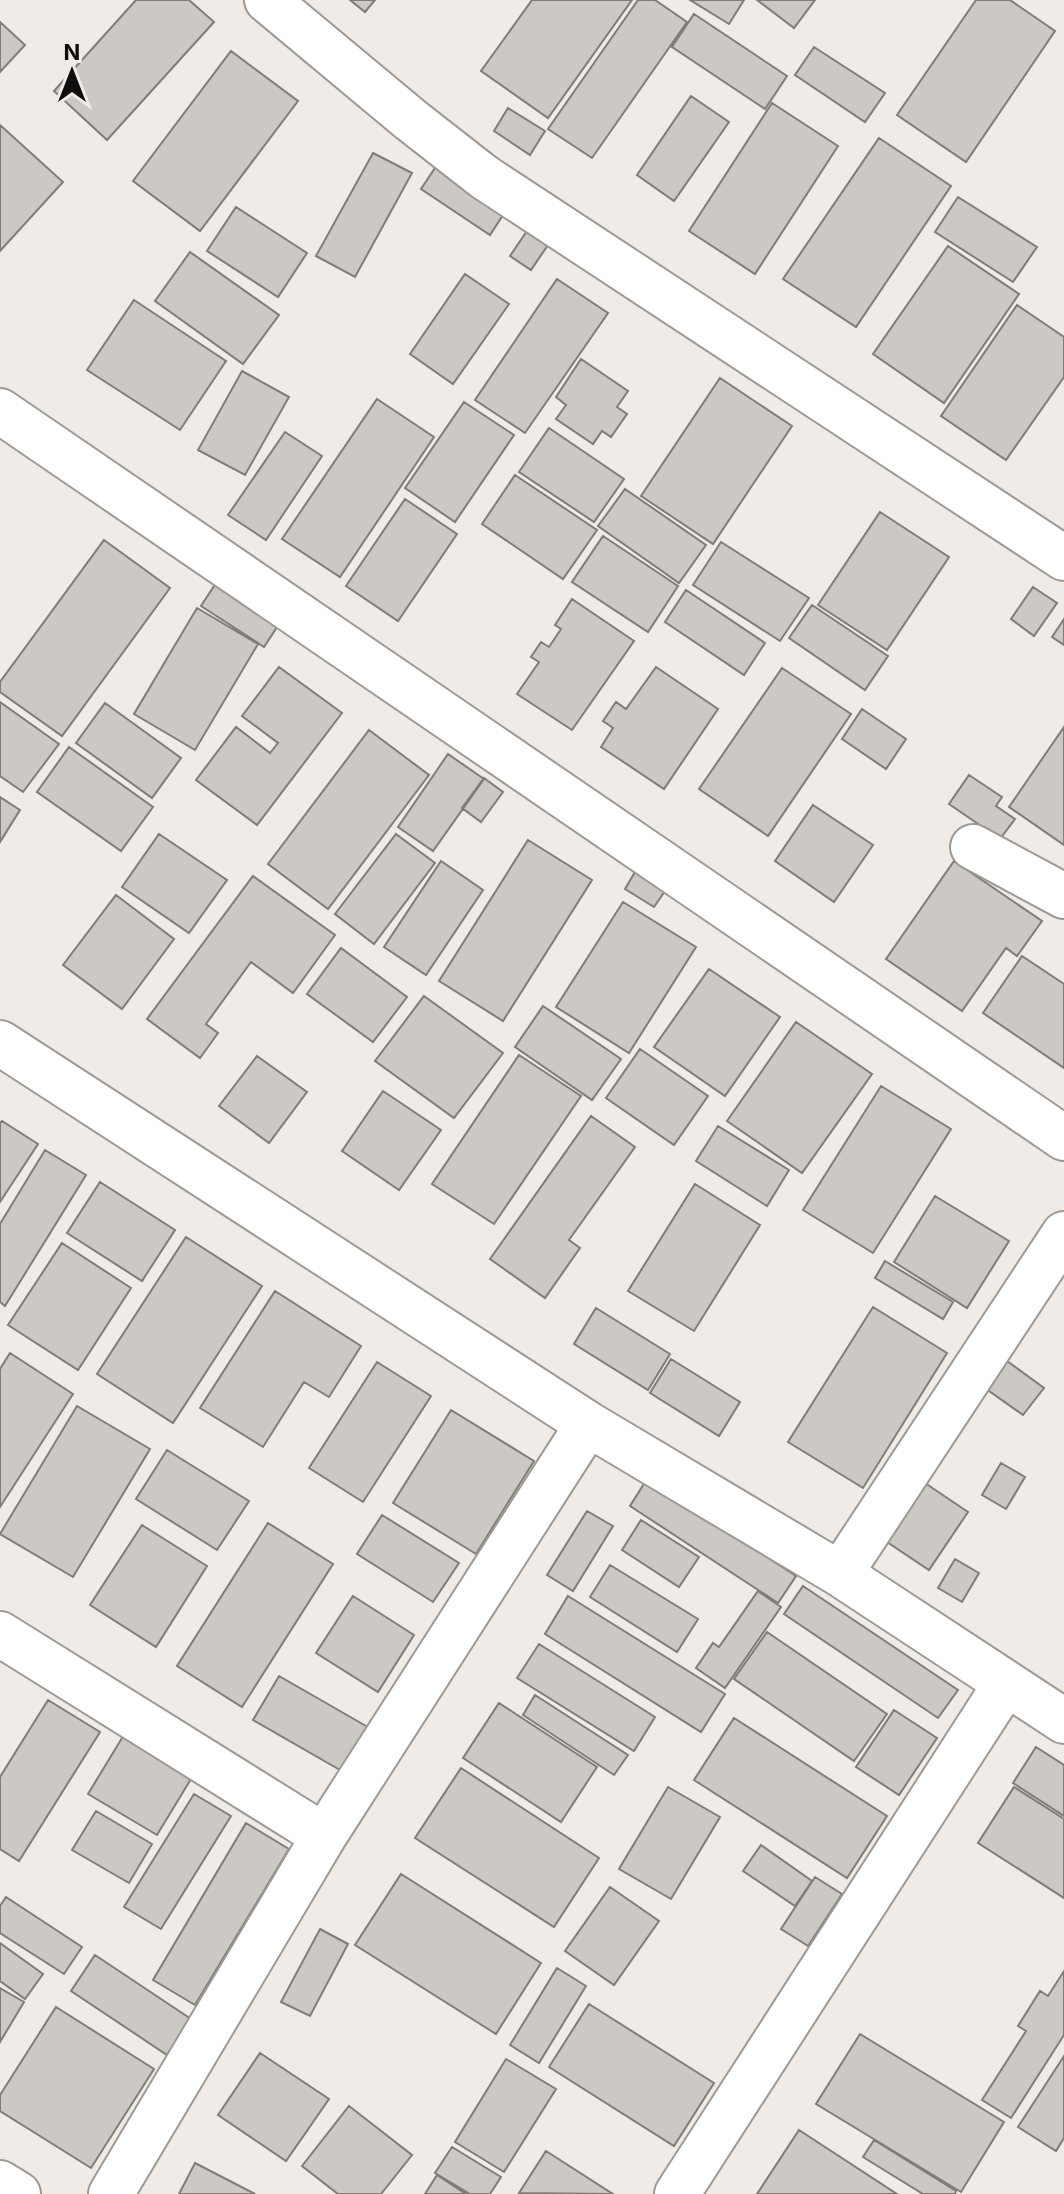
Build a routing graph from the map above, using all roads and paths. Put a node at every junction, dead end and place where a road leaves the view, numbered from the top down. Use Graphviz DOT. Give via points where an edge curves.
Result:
graph roads {
  1 [pos="267,0"];
  2 [pos="0,411"];
  3 [pos="1064,558"];
  4 [pos="973,847"];
  5 [pos="1064,896"];
  6 [pos="0,1043"];
  7 [pos="1064,1138"];
  8 [pos="1064,1234"];
  9 [pos="588,1424"];
  10 [pos="840,1574"];
  11 [pos="0,1634"];
  12 [pos="1005,1685"];
  13 [pos="1064,1721"];
  14 [pos="324,1836"];
  15 [pos="0,2183"];
  16 [pos="18,2194"];
  17 [pos="111,2194"];
  18 [pos="677,2194"];
  1 -- 3 [label="street" via="484,177"];
  2 -- 7 [label="street"];
  4 -- 5 [label="street"];
  6 -- 9 [label="street"];
  8 -- 10 [label="street"];
  9 -- 10 [label="street"];
  9 -- 14 [label="street"];
  10 -- 12 [label="street"];
  11 -- 14 [label="street"];
  12 -- 13 [label="street"];
  12 -- 18 [label="street"];
  14 -- 17 [label="street"];
  15 -- 16 [label="street"];
}
